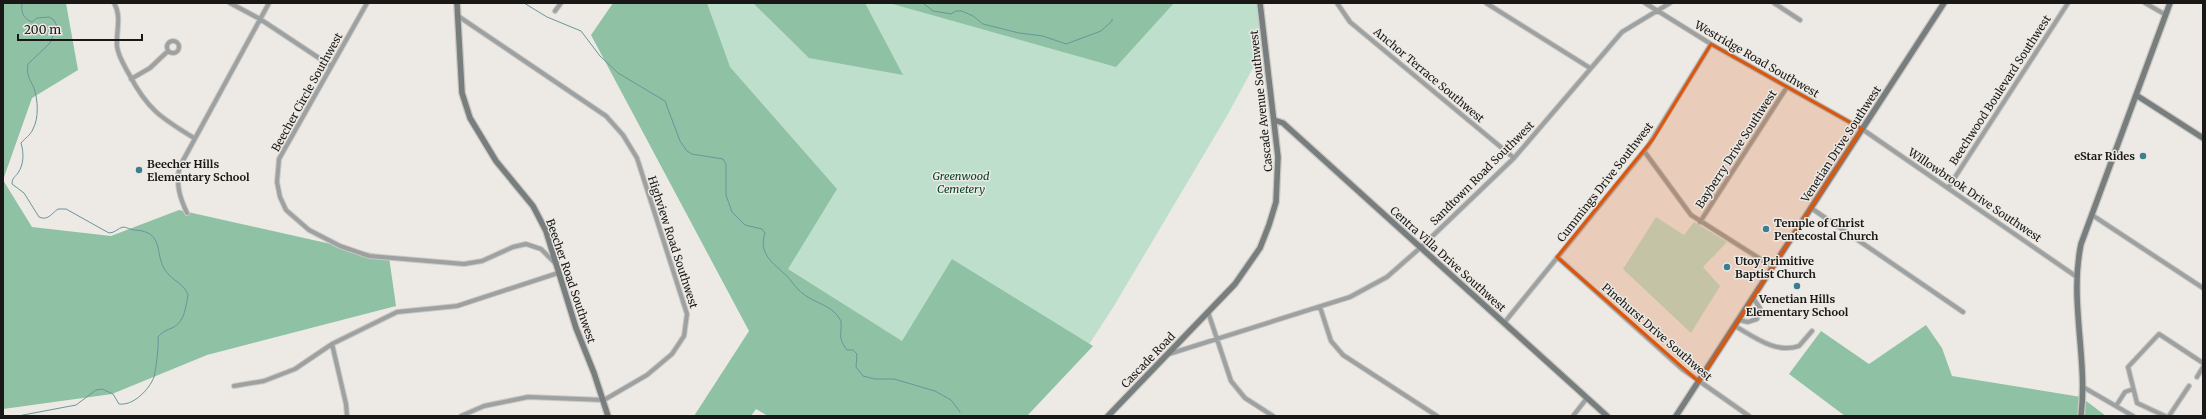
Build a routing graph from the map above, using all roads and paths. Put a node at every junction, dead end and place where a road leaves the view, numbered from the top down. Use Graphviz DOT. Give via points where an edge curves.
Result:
graph roads {
  1 [pos="114,3"];
  2 [pos="230,3"];
  3 [pos="269,3"];
  4 [pos="367,3"];
  5 [pos="457,3"];
  6 [pos="561,3"];
  7 [pos="1260,3"];
  8 [pos="1337,3"];
  9 [pos="1486,3"];
  10 [pos="1645,3"];
  11 [pos="1670,3"];
  12 [pos="1774,3"];
  13 [pos="1944,3"];
  14 [pos="2068,3"];
  15 [pos="2145,3"];
  16 [pos="2170,3"];
  17 [pos="556,11"];
  18 [pos="1657,11"];
  19 [pos="2166,15"];
  20 [pos="458,16"];
  21 [pos="260,19"];
  22 [pos="1800,20"];
  23 [pos="1711,44"];
  24 [pos="168,51"];
  25 [pos="331,66"];
  26 [pos="1590,68"];
  27 [pos="131,80"];
  28 [pos="1787,87"];
  29 [pos="2136,95"];
  30 [pos="1274,120"];
  31 [pos="1862,129"];
  32 [pos="194,138"];
  33 [pos="2203,138"];
  34 [pos="1644,150"];
  35 [pos="1514,158"];
  36 [pos="1948,188"];
  37 [pos="1811,208"];
  38 [pos="187,213"];
  39 [pos="2092,215"];
  40 [pos="1700,222"];
  41 [pos="1420,248"];
  42 [pos="1557,257"];
  43 [pos="555,263"];
  44 [pos="1773,267"];
  45 [pos="558,273"];
  46 [pos="2077,277"];
  47 [pos="2203,288"];
  48 [pos="1753,298"];
  49 [pos="1320,307"];
  50 [pos="1208,312"];
  51 [pos="1963,312"];
  52 [pos="1203,317"];
  53 [pos="1739,320"];
  54 [pos="1504,323"];
  55 [pos="1735,326"];
  56 [pos="1812,331"];
  57 [pos="1217,338"];
  58 [pos="332,344"];
  59 [pos="1167,355"];
  60 [pos="2203,363"];
  61 [pos="2203,367"];
  62 [pos="2197,377"];
  63 [pos="1699,382"];
  64 [pos="234,386"];
  65 [pos="2189,386"];
  66 [pos="2083,387"];
  67 [pos="2133,389"];
  68 [pos="1587,398"];
  69 [pos="604,400"];
  70 [pos="2116,406"];
  71 [pos="1112,415"];
  72 [pos="346,416"];
  73 [pos="461,416"];
  74 [pos="608,416"];
  75 [pos="1273,416"];
  76 [pos="1437,416"];
  77 [pos="1573,416"];
  78 [pos="1607,416"];
  79 [pos="1676,416"];
  80 [pos="1749,416"];
  81 [pos="2081,416"];
  82 [pos="2133,416"];
  83 [pos="2165,416"];
  84 [pos="2169,416"];
  1 -- 27 [label="street" via="118,19 117,48"];
  2 -- 21 [label="street"];
  3 -- 21 [label="street"];
  4 -- 25 [label="street, Beecher Circle Southwest"];
  5 -- 20 [label="street, Beecher Road Southwest"];
  6 -- 17 [label="street"];
  7 -- 30 [label="street, Cascade Avenue Southwest"];
  8 -- 35 [label="street, Anchor Terrace Southwest" via="1350,22"];
  9 -- 26 [label="street"];
  10 -- 18 [label="street, Westridge Road Southwest"];
  11 -- 18 [label="street, Sandtown Road Southwest"];
  12 -- 22 [label="street"];
  13 -- 31 [label="street, Venetian Drive Southwest"];
  14 -- 36 [label="street, Beechwood Boulevard Southwest"];
  15 -- 19 [label="street"];
  16 -- 19 [label="street"];
  18 -- 23 [label="street, Westridge Road Southwest"];
  18 -- 26 [label="street, Sandtown Road Southwest" via="1622,32"];
  19 -- 29 [label="street"];
  20 -- 43 [label="street, Beecher Road Southwest" via="462,93 470,118 496,161 534,206 546,231"];
  20 -- 69 [label="street, Highview Road Southwest" via="606,116 623,135 636,158 687,314 687,325 680,345 660,365 634,384"];
  21 -- 25 [label="street"];
  21 -- 32 [label="street"];
  23 -- 28 [label="street, Westridge Road Southwest"];
  23 -- 34 [label="street, Cummings Drive Southwest"];
  24 -- 27 [label="street" via="150,68"];
  25 -- 43 [label="street, Beecher Circle Southwest" via="279,159 277,182 280,197 294,219 323,238 369,256 464,264 482,261 526,244 541,249"];
  26 -- 35 [label="street, Sandtown Road Southwest"];
  27 -- 32 [label="street" via="153,111"];
  28 -- 31 [label="street, Westridge Road Southwest"];
  28 -- 40 [label="street, Bayberry Drive Southwest"];
  29 -- 33 [label="street"];
  29 -- 39 [label="street"];
  30 -- 41 [label="street, Centra Villa Drive Southwest" via="1283,123"];
  30 -- 50 [label="street, Cascade Avenue Southwest" via="1278,177 1276,202 1269,225 1260,248 1247,268"];
  31 -- 36 [label="street, Willowbrook Drive Southwest"];
  31 -- 37 [label="street, Venetian Drive Southwest"];
  32 -- 38 [label="street" via="178,174 180,195"];
  34 -- 40 [label="street" via="1684,208"];
  34 -- 42 [label="street, Cummings Drive Southwest"];
  35 -- 41 [label="street, Sandtown Road Southwest"];
  36 -- 46 [label="street, Willowbrook Drive Southwest"];
  37 -- 44 [label="street, Venetian Drive Southwest"];
  37 -- 51 [label="street"];
  39 -- 46 [label="street" via="2081,244"];
  39 -- 47 [label="street"];
  40 -- 44 [label="street"];
  41 -- 49 [label="street, Sandtown Road Southwest" via="1398,269 1375,285"];
  41 -- 54 [label="street, Centra Villa Drive Southwest"];
  42 -- 54 [label="street, Cummings Drive Southwest"];
  42 -- 63 [label="street, Pinehurst Drive Southwest"];
  43 -- 45 [label="street, Beecher Road Southwest"];
  44 -- 48 [label="street, Venetian Drive Southwest"];
  45 -- 58 [label="street" via="457,306 397,312"];
  45 -- 69 [label="street, Beecher Road Southwest"];
  46 -- 66 [label="street"];
  48 -- 53 [label="street, Venetian Drive Southwest"];
  48 -- 53 [label="street" via="1760,308 1757,319 1748,322"];
  49 -- 57 [label="street, Sandtown Road Southwest"];
  49 -- 76 [label="street" via="1331,341 1343,355"];
  50 -- 52 [label="street, Cascade Avenue Southwest"];
  50 -- 57 [label="street"];
  52 -- 59 [label="street, Cascade Road"];
  53 -- 55 [label="street, Venetian Drive Southwest"];
  54 -- 68 [label="street, Centra Villa Drive Southwest"];
  55 -- 56 [label="street" via="1771,346 1782,349 1799,346"];
  55 -- 63 [label="street, Venetian Drive Southwest"];
  57 -- 59 [label="street, Sandtown Road Southwest"];
  57 -- 75 [label="street" via="1231,381 1237,390"];
  58 -- 64 [label="street" via="295,369 264,381"];
  58 -- 72 [label="street" via="346,404"];
  59 -- 71 [label="street, Cascade Road"];
  60 -- 67 [label="street" via="2159,334 2128,367"];
  61 -- 62 [label="street"];
  63 -- 79 [label="street, Venetian Drive Southwest"];
  63 -- 80 [label="street, Pinehurst Drive Southwest"];
  65 -- 84 [label="street"];
  66 -- 70 [label="street"];
  66 -- 81 [label="street"];
  67 -- 70 [label="street" via="2125,392"];
  67 -- 83 [label="street" via="2137,403"];
  68 -- 77 [label="street"];
  68 -- 78 [label="street, Centra Villa Drive Southwest"];
  69 -- 73 [label="street" via="528,397 484,406"];
  69 -- 74 [label="street, Beecher Road Southwest"];
  70 -- 82 [label="street"];
}
